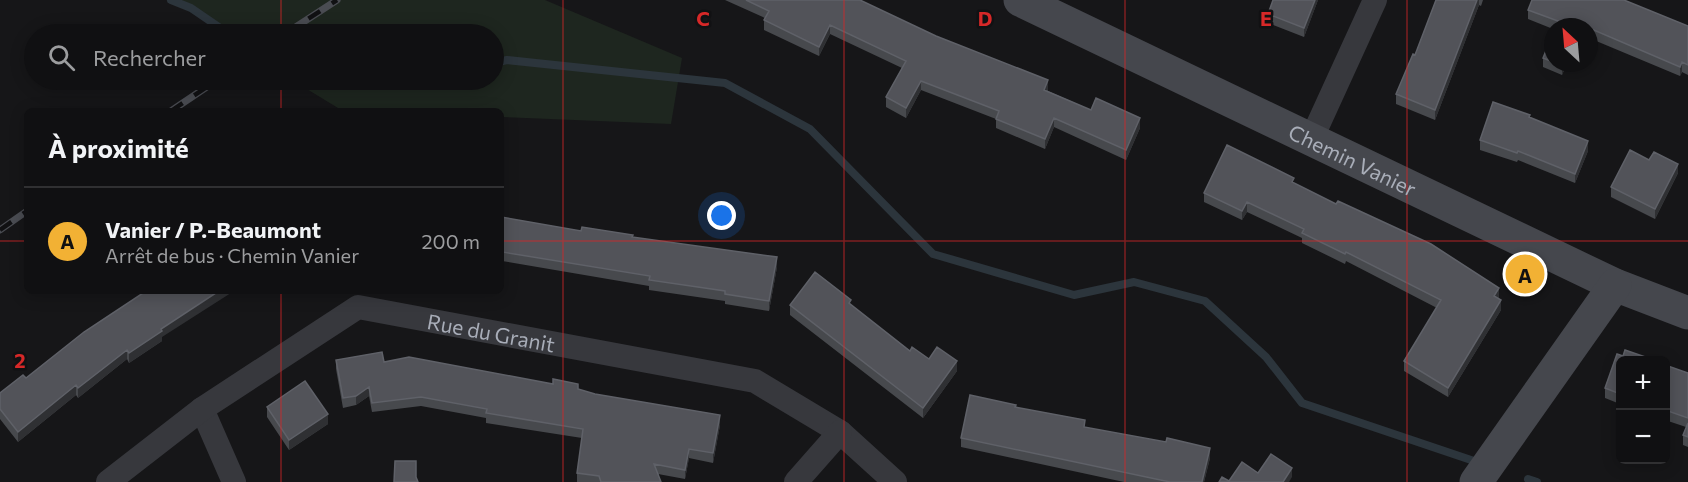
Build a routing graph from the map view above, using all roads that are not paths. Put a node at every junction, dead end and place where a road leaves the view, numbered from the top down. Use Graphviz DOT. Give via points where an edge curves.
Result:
graph roads {
  1 [pos="1020,0"];
  2 [pos="1375,0"];
  3 [pos="1311,140"];
  4 [pos="1615,285"];
  5 [pos="1688,313"];
  6 [pos="202,410"];
  7 [pos="840,432"];
  8 [pos="108,482"];
  9 [pos="234,482"];
  10 [pos="796,482"];
  11 [pos="895,482"];
  12 [pos="1476,482"];
  1 -- 3 [label="street, Chemin Vanier"];
  2 -- 3 [label="street"];
  3 -- 4 [label="street, Chemin Vanier"];
  4 -- 5 [label="street, Chemin Vanier"];
  4 -- 12 [label="street"];
  6 -- 7 [label="street, Rue du Granit" via="358,307 755,381"];
  6 -- 8 [label="street, Rue du Granit"];
  6 -- 9 [label="street"];
  7 -- 10 [label="street"];
  7 -- 11 [label="street, Rue du Granit"];
}
